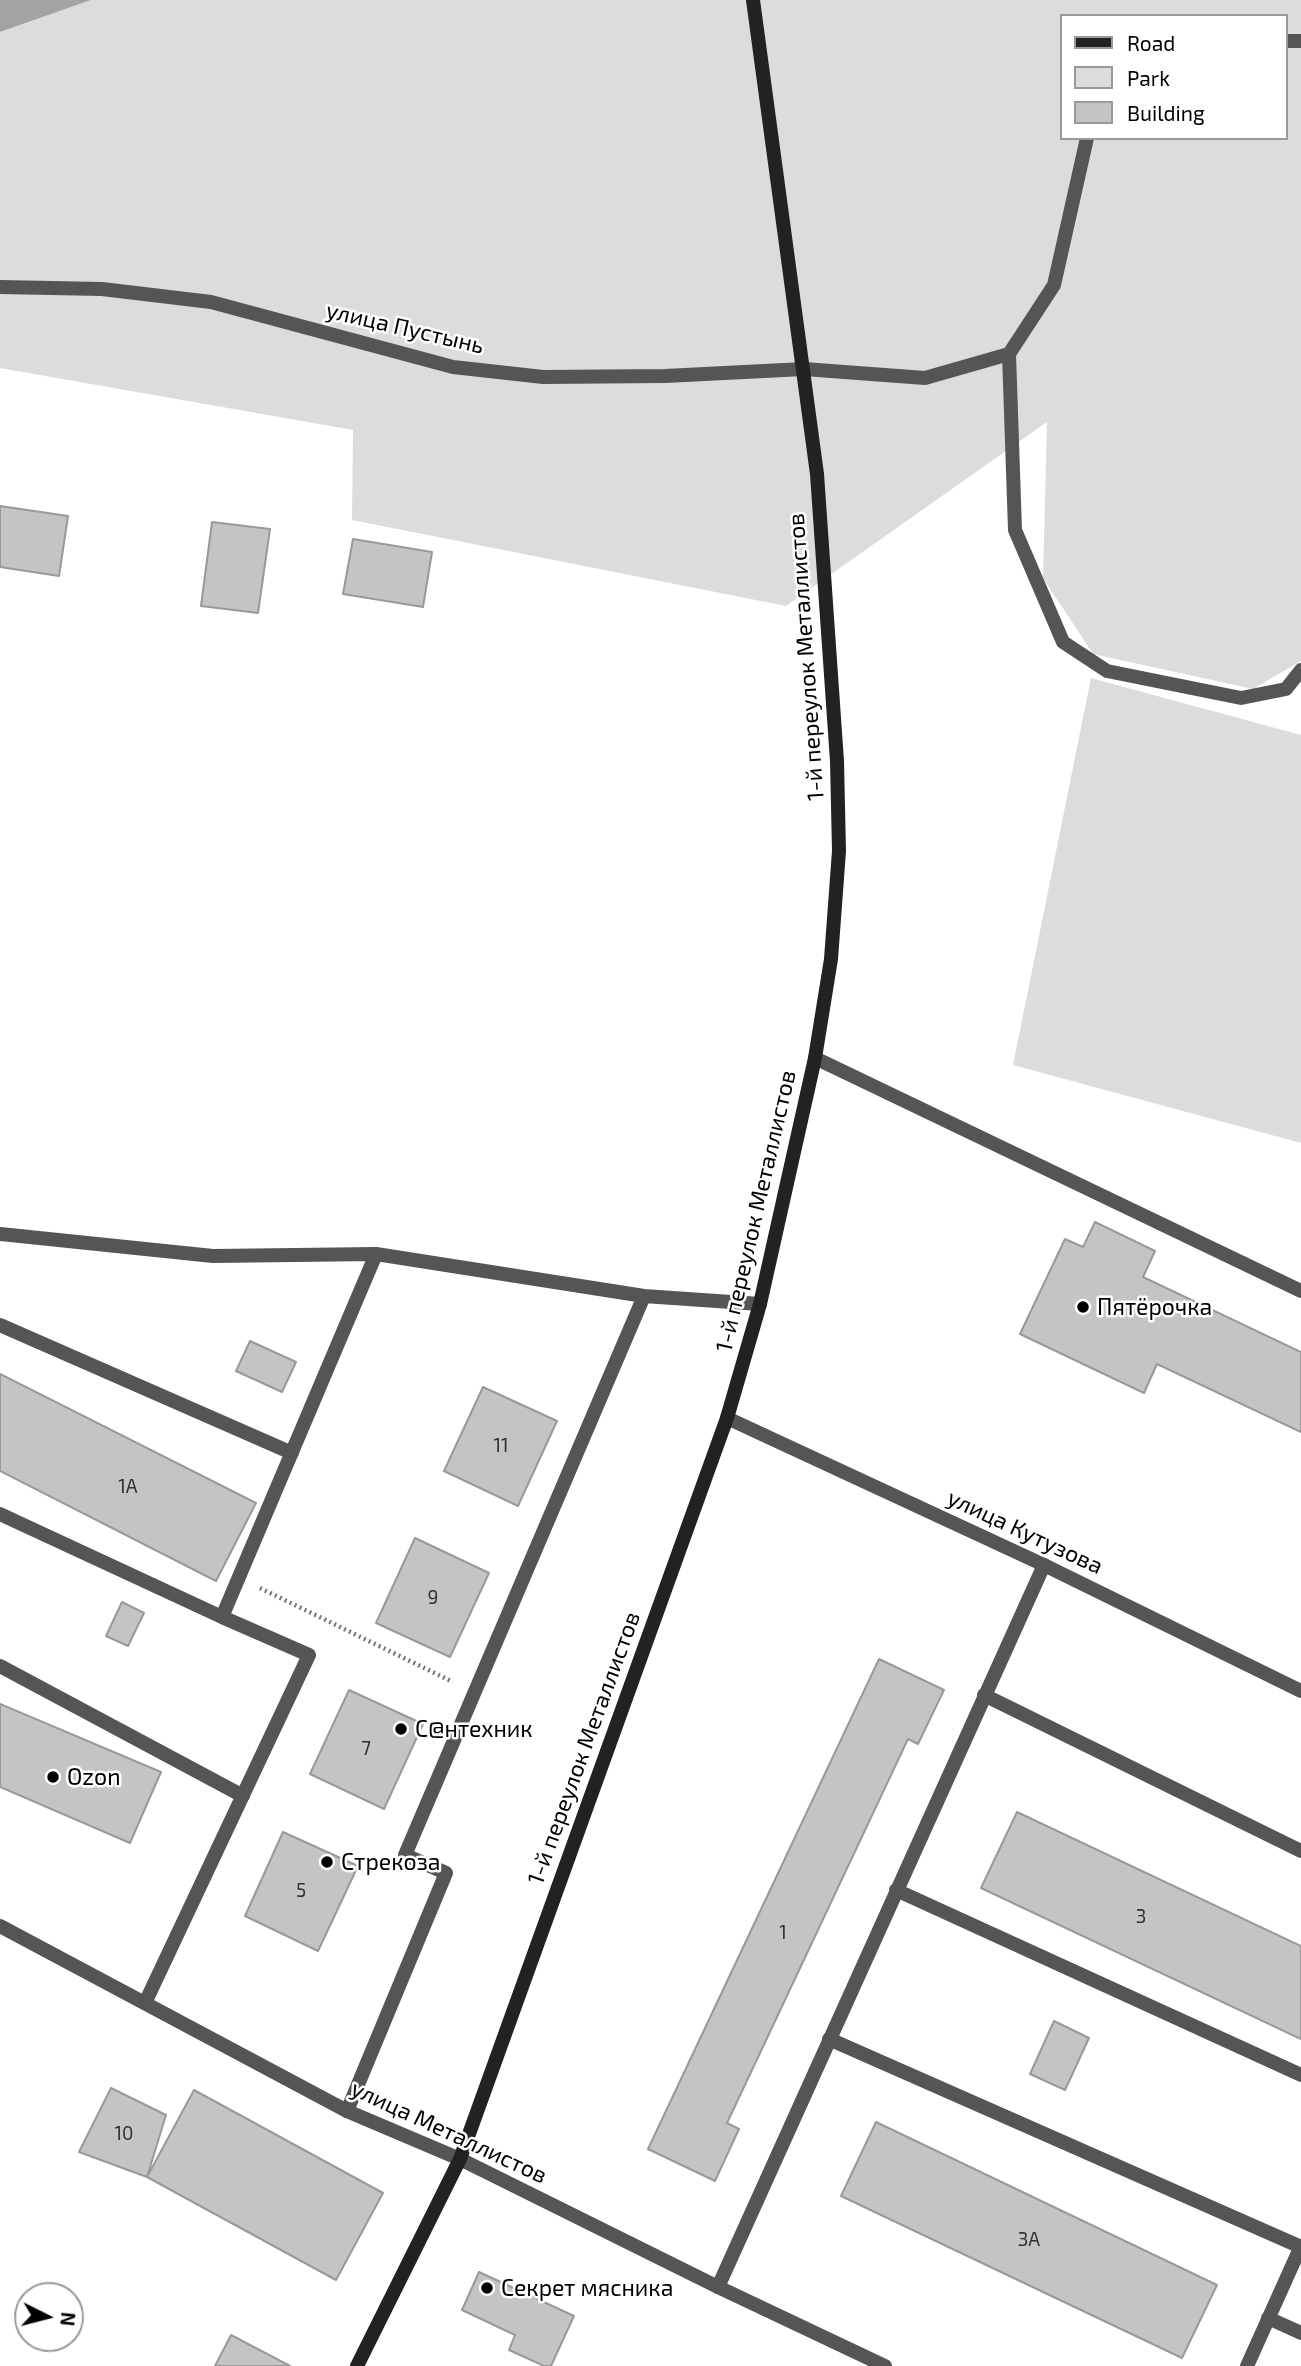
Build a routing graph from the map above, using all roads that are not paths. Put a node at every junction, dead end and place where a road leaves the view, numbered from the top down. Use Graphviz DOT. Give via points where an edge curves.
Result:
graph roads {
  1 [pos="753,0"];
  2 [pos="1087,140"];
  3 [pos="0,286"];
  4 [pos="1009,354"];
  5 [pos="804,369"];
  6 [pos="1301,670"];
  7 [pos="815,1058"];
  8 [pos="0,1234"];
  9 [pos="376,1254"];
  10 [pos="1301,1292"];
  11 [pos="644,1296"];
  12 [pos="760,1304"];
  13 [pos="0,1325"];
  14 [pos="727,1418"];
  15 [pos="292,1453"];
  16 [pos="0,1514"];
  17 [pos="1044,1565"];
  18 [pos="222,1617"];
  19 [pos="0,1666"];
  20 [pos="1301,1691"];
  21 [pos="984,1695"];
  22 [pos="243,1796"];
  23 [pos="1301,1851"];
  24 [pos="896,1890"];
  25 [pos="0,1926"];
  26 [pos="145,2003"];
  27 [pos="829,2039"];
  28 [pos="1301,2075"];
  29 [pos="347,2111"];
  30 [pos="460,2159"];
  31 [pos="1301,2247"];
  32 [pos="718,2287"];
  33 [pos="1268,2318"];
  34 [pos="1301,2333"];
  35 [pos="357,2366"];
  36 [pos="886,2366"];
  37 [pos="1247,2366"];
  1 -- 5 [label="street, 1-й переулок Металлистов"];
  2 -- 4 [label="street" via="1055,285"];
  3 -- 5 [label="street, улица Пустынь" via="102,289 211,302 453,367 543,377"];
  4 -- 5 [label="street, улица Пустынь" via="925,378"];
  4 -- 6 [label="street" via="1015,530 1063,642 1107,671 1241,698 1286,689"];
  5 -- 7 [label="street, 1-й переулок Металлистов" via="822,540 839,838 831,959"];
  7 -- 10 [label="street"];
  7 -- 12 [label="street, 1-й переулок Металлистов"];
  8 -- 9 [label="street" via="213,1256"];
  9 -- 11 [label="street"];
  9 -- 15 [label="street"];
  11 -- 12 [label="street"];
  11 -- 29 [label="street" via="405,1855 446,1872"];
  12 -- 14 [label="street, 1-й переулок Металлистов"];
  13 -- 15 [label="street"];
  14 -- 17 [label="street, улица Кутузова"];
  14 -- 30 [label="street, 1-й переулок Металлистов"];
  15 -- 18 [label="street"];
  16 -- 18 [label="street"];
  17 -- 20 [label="street, улица Кутузова"];
  17 -- 21 [label="street"];
  18 -- 22 [label="street" via="309,1655"];
  19 -- 22 [label="street"];
  21 -- 23 [label="street"];
  21 -- 24 [label="street"];
  22 -- 26 [label="street"];
  24 -- 27 [label="street"];
  24 -- 28 [label="street"];
  25 -- 26 [label="street, улица Металлистов"];
  26 -- 29 [label="street, улица Металлистов"];
  27 -- 31 [label="street"];
  27 -- 32 [label="street"];
  29 -- 30 [label="street, улица Металлистов"];
  30 -- 32 [label="street, улица Металлистов"];
  30 -- 35 [label="street, 1-й переулок Металлистов"];
  31 -- 33 [label="street"];
  32 -- 36 [label="street, улица Металлистов"];
  33 -- 34 [label="street"];
  33 -- 37 [label="street"];
}
